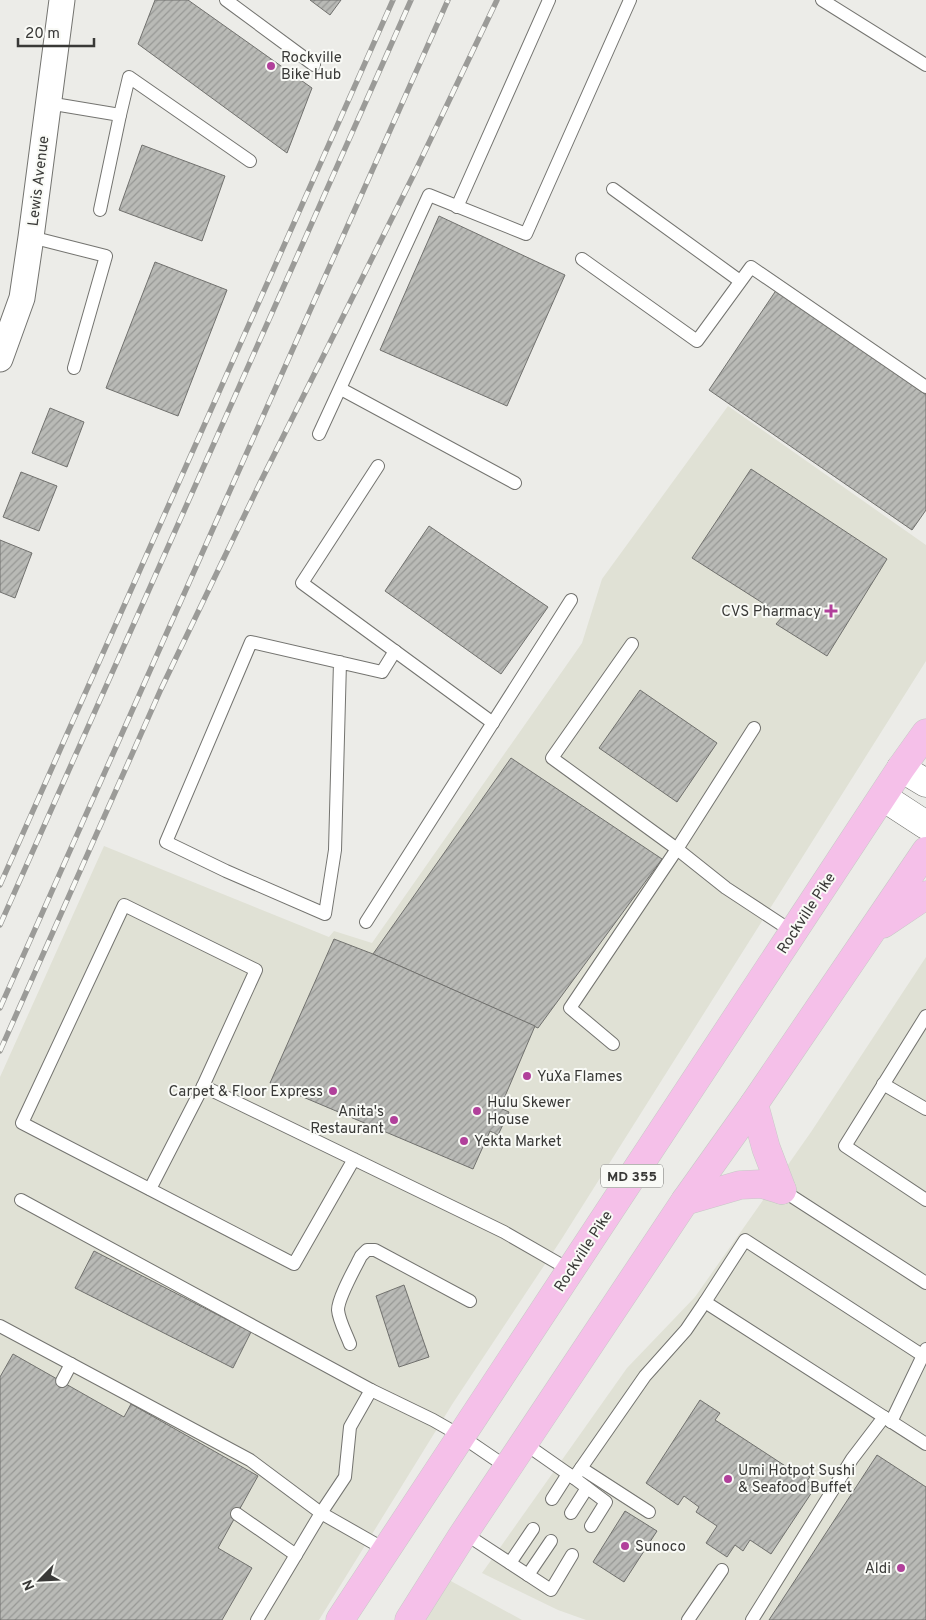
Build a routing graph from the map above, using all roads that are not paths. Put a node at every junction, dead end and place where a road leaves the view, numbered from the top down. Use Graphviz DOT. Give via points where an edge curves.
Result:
graph roads {
  1 [pos="62,0"];
  2 [pos="226,0"];
  3 [pos="549,0"];
  4 [pos="630,0"];
  5 [pos="822,0"];
  6 [pos="314,65"];
  7 [pos="926,65"];
  8 [pos="48,103"];
  9 [pos="120,115"];
  10 [pos="250,161"];
  11 [pos="612,189"];
  12 [pos="457,207"];
  13 [pos="100,210"];
  14 [pos="31,238"];
  15 [pos="582,258"];
  16 [pos="740,281"];
  17 [pos="0,358"];
  18 [pos="74,368"];
  19 [pos="926,387"];
  20 [pos="341,389"];
  21 [pos="320,434"];
  22 [pos="378,466"];
  23 [pos="515,483"];
  24 [pos="571,600"];
  25 [pos="632,644"];
  26 [pos="395,651"];
  27 [pos="340,662"];
  28 [pos="493,723"];
  29 [pos="754,728"];
  30 [pos="926,733"];
  31 [pos="900,768"];
  32 [pos="926,783"];
  33 [pos="883,797"];
  34 [pos="926,824"];
  35 [pos="677,849"];
  36 [pos="926,851"];
  37 [pos="926,895"];
  38 [pos="366,922"];
  39 [pos="794,932"];
  40 [pos="868,936"];
  41 [pos="926,1016"];
  42 [pos="613,1044"];
  43 [pos="883,1084"];
  44 [pos="203,1086"];
  45 [pos="754,1104"];
  46 [pos="926,1109"];
  47 [pos="354,1159"];
  48 [pos="150,1189"];
  49 [pos="782,1190"];
  50 [pos="21,1200"];
  51 [pos="926,1200"];
  52 [pos="685,1201"];
  53 [pos="570,1270"];
  54 [pos="926,1283"];
  55 [pos="470,1301"];
  56 [pos="705,1302"];
  57 [pos="0,1326"];
  58 [pos="350,1344"];
  59 [pos="924,1352"];
  60 [pos="71,1364"];
  61 [pos="62,1381"];
  62 [pos="371,1390"];
  63 [pos="887,1419"];
  64 [pos="461,1436"];
  65 [pos="524,1443"];
  66 [pos="926,1444"];
  67 [pos="508,1468"];
  68 [pos="582,1468"];
  69 [pos="571,1476"];
  70 [pos="587,1488"];
  71 [pos="552,1499"];
  72 [pos="649,1512"];
  73 [pos="321,1513"];
  74 [pos="571,1513"];
  75 [pos="237,1514"];
  76 [pos="591,1526"];
  77 [pos="533,1528"];
  78 [pos="464,1533"];
  79 [pos="551,1541"];
  80 [pos="386,1550"];
  81 [pos="296,1555"];
  82 [pos="572,1555"];
  83 [pos="510,1563"];
  84 [pos="722,1570"];
  85 [pos="528,1575"];
  86 [pos="257,1620"];
  87 [pos="340,1620"];
  88 [pos="408,1620"];
  89 [pos="688,1620"];
  90 [pos="752,1620"];
  1 -- 8 [label="street, Lewis Avenue"];
  2 -- 6 [label="lane"];
  3 -- 12 [label="lane"];
  4 -- 12 [label="lane" via="526,234"];
  5 -- 7 [label="lane"];
  8 -- 9 [label="lane"];
  8 -- 14 [label="street, Lewis Avenue"];
  9 -- 10 [label="lane" via="129,77"];
  9 -- 13 [label="lane"];
  11 -- 16 [label="lane"];
  12 -- 20 [label="lane" via="430,195"];
  14 -- 17 [label="street, Lewis Avenue" via="22,298"];
  14 -- 18 [label="lane" via="106,256"];
  15 -- 16 [label="lane" via="697,341"];
  16 -- 19 [label="lane" via="751,267"];
  20 -- 21 [label="lane"];
  20 -- 23 [label="lane"];
  22 -- 26 [label="lane" via="302,583"];
  24 -- 28 [label="lane"];
  25 -- 35 [label="lane" via="552,758"];
  26 -- 27 [label="lane" via="382,672"];
  26 -- 28 [label="lane"];
  27 -- 27 [label="lane" via="251,642 166,842 325,914 335,850"];
  28 -- 38 [label="lane"];
  29 -- 35 [label="lane"];
  30 -- 31 [label="main road, Rockville Pike / MD 355"];
  31 -- 32 [label="street"];
  31 -- 33 [label="main road, Rockville Pike / MD 355"];
  33 -- 34 [label="street"];
  33 -- 39 [label="main road, Rockville Pike / MD 355"];
  35 -- 39 [label="lane" via="726,888"];
  35 -- 42 [label="lane" via="570,1008"];
  36 -- 40 [label="main road"];
  37 -- 40 [label="main road"];
  39 -- 53 [label="main road, Rockville Pike / MD 355"];
  40 -- 45 [label="main road"];
  41 -- 43 [label="lane"];
  43 -- 46 [label="lane"];
  43 -- 51 [label="lane" via="845,1146"];
  44 -- 47 [label="lane"];
  44 -- 48 [label="lane"];
  44 -- 48 [label="lane" via="256,970 124,905 22,1123"];
  45 -- 49 [label="main road"];
  45 -- 52 [label="main road"];
  47 -- 48 [label="lane" via="294,1264"];
  47 -- 53 [label="lane" via="504,1232"];
  49 -- 52 [label="main road" via="762,1184 740,1185"];
  49 -- 54 [label="lane"];
  50 -- 62 [label="lane"];
  52 -- 65 [label="main road"];
  53 -- 64 [label="main road, Rockville Pike / MD 355"];
  55 -- 58 [label="lane" via="375,1250 366,1250 340,1298 338,1308"];
  56 -- 59 [label="lane" via="745,1240"];
  56 -- 63 [label="lane"];
  56 -- 68 [label="lane" via="686,1330 645,1376"];
  57 -- 60 [label="lane"];
  59 -- 63 [label="lane"];
  60 -- 61 [label="lane"];
  60 -- 73 [label="lane" via="250,1460"];
  62 -- 64 [label="lane"];
  62 -- 73 [label="lane" via="350,1427 345,1477"];
  63 -- 66 [label="lane"];
  63 -- 90 [label="lane" via="852,1459"];
  64 -- 67 [label="lane"];
  64 -- 80 [label="main road, Rockville Pike / MD 355"];
  65 -- 67 [label="main road"];
  65 -- 69 [label="lane"];
  67 -- 78 [label="main road"];
  68 -- 69 [label="lane"];
  68 -- 72 [label="lane"];
  69 -- 70 [label="lane"];
  69 -- 71 [label="lane"];
  70 -- 74 [label="lane"];
  70 -- 76 [label="lane" via="606,1502"];
  73 -- 80 [label="lane"];
  73 -- 81 [label="lane"];
  75 -- 81 [label="lane"];
  77 -- 83 [label="lane"];
  78 -- 83 [label="lane"];
  78 -- 88 [label="main road"];
  79 -- 85 [label="lane"];
  80 -- 87 [label="main road, Rockville Pike / MD 355"];
  81 -- 86 [label="lane"];
  82 -- 85 [label="lane" via="551,1590"];
  83 -- 85 [label="lane"];
  84 -- 89 [label="lane"];
}
